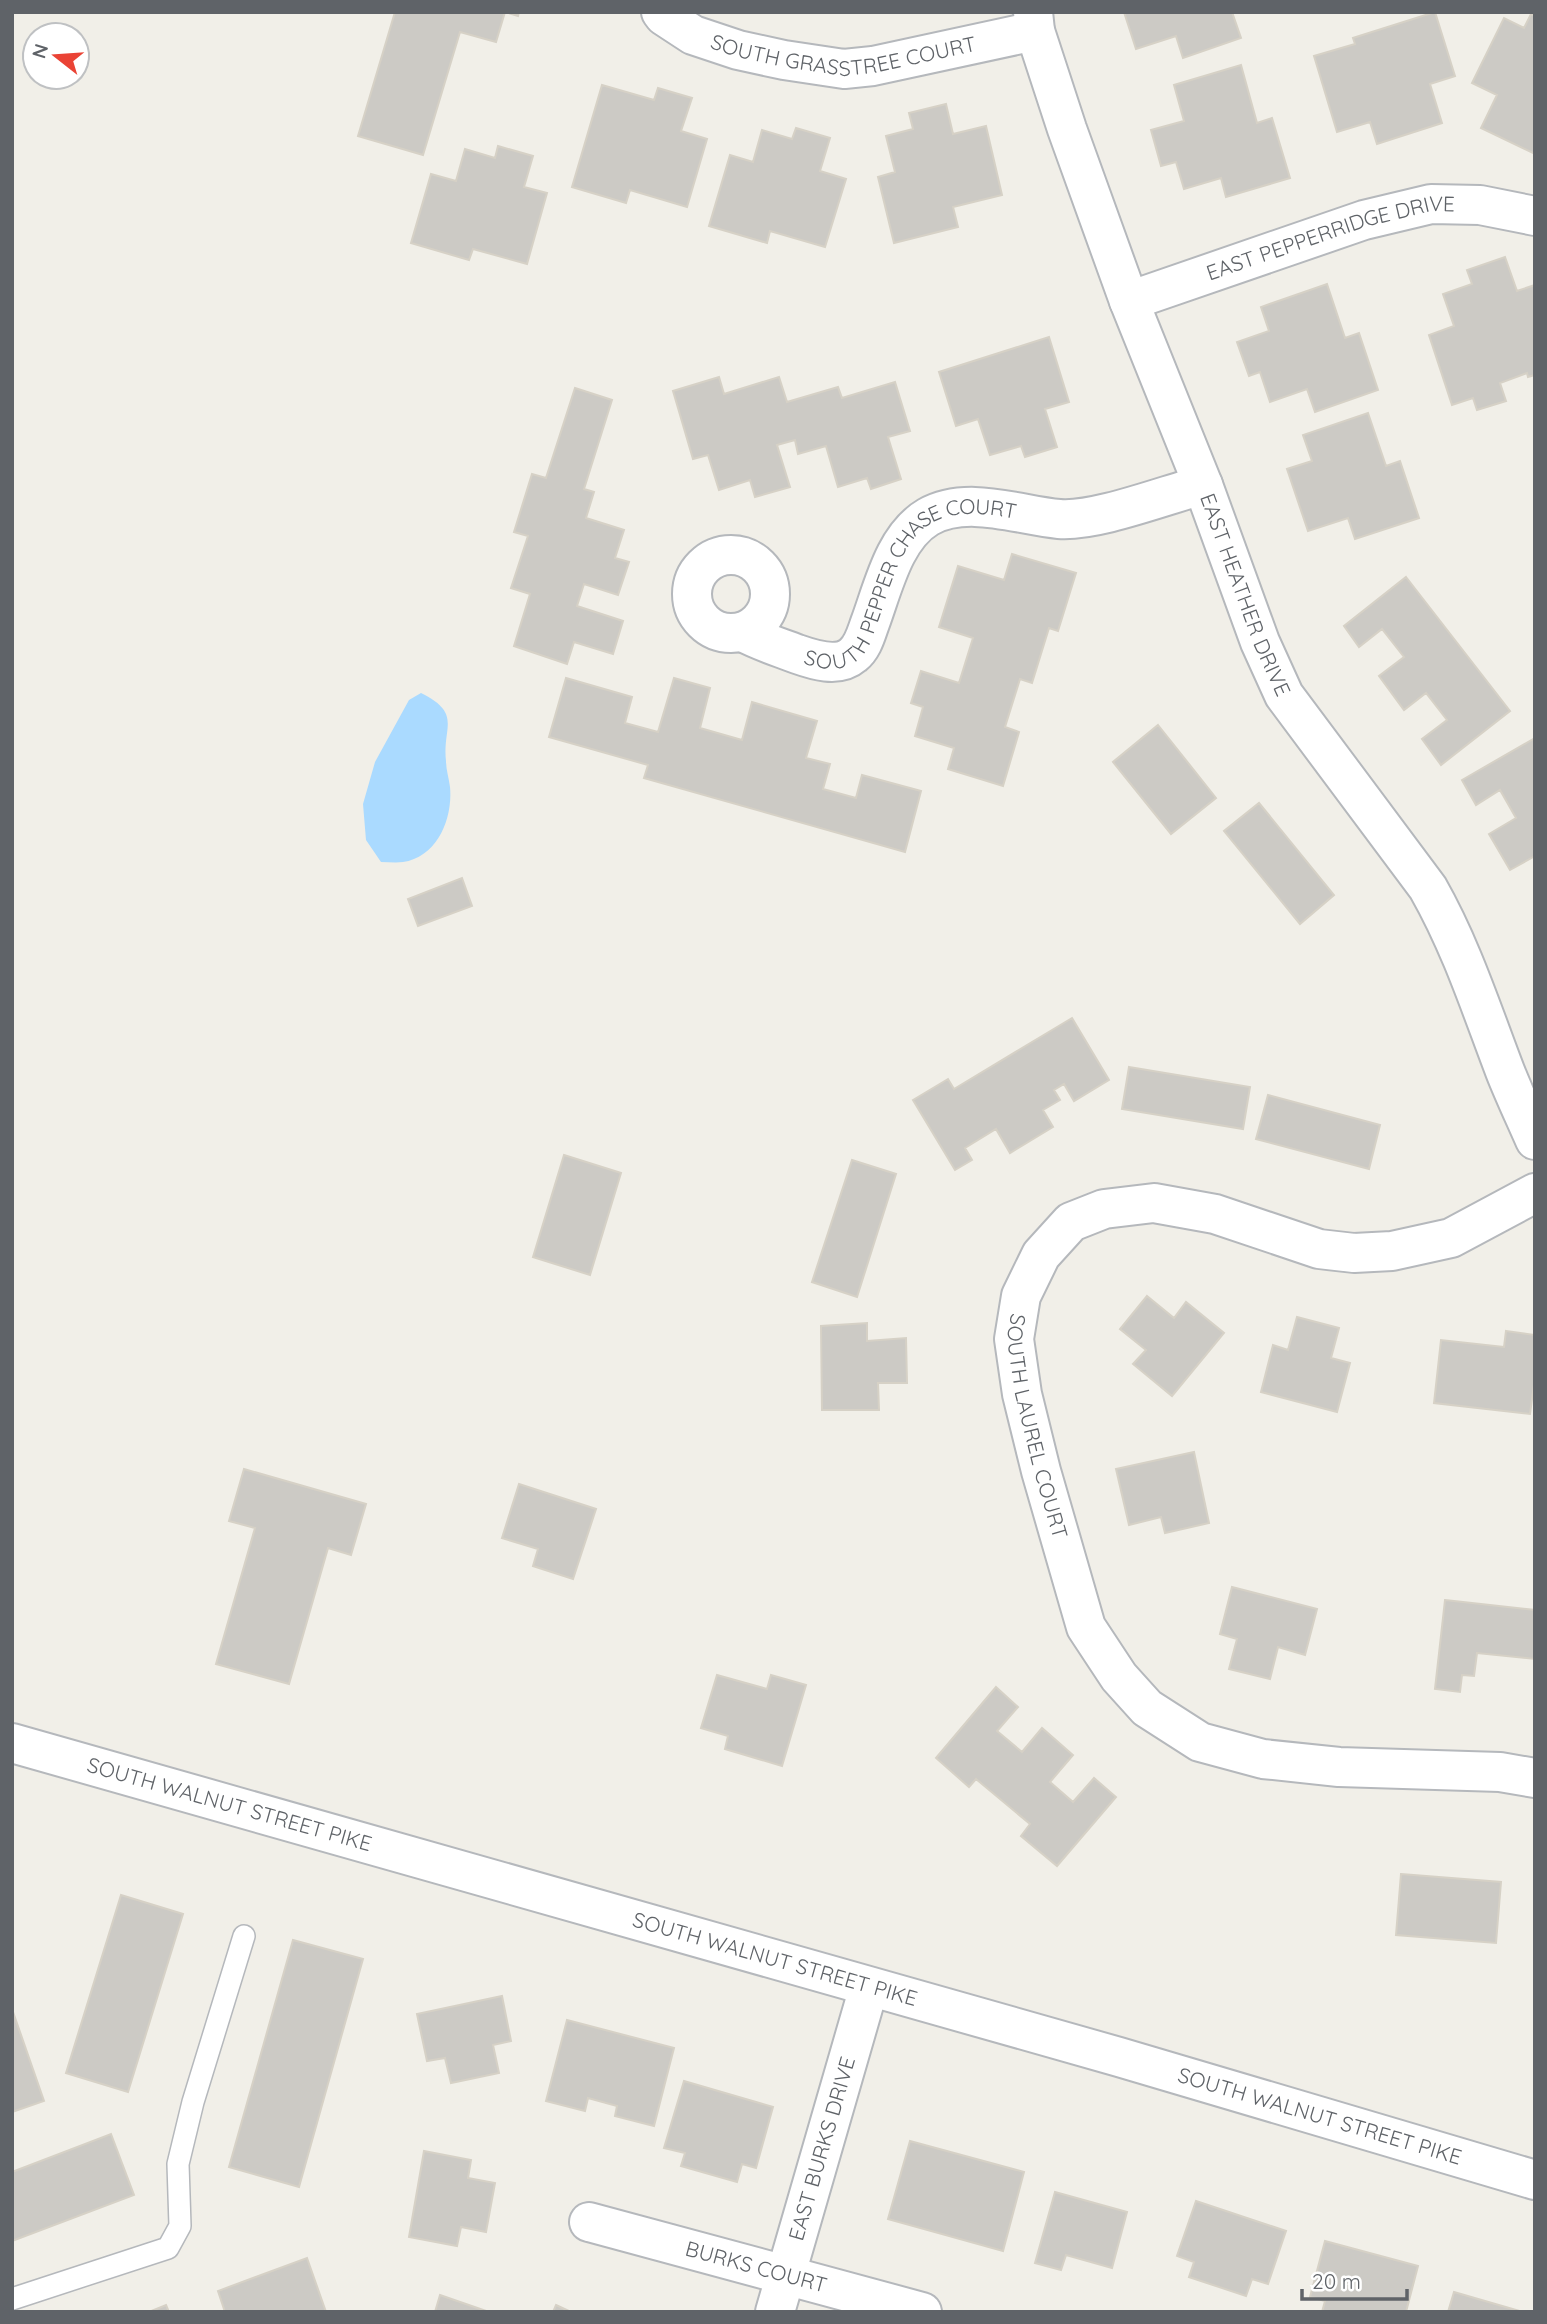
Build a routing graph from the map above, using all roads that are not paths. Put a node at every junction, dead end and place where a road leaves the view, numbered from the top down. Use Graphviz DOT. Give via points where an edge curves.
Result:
graph roads {
  1 [pos="661,12"];
  2 [pos="1034,22"];
  3 [pos="1535,216"];
  4 [pos="1129,300"];
  5 [pos="1203,485"];
  6 [pos="743,632"];
  7 [pos="1535,1140"];
  8 [pos="1535,1193"];
  9 [pos="12,1743"];
  10 [pos="1535,1778"];
  11 [pos="244,1936"];
  12 [pos="869,1987"];
  13 [pos="1535,2180"];
  14 [pos="589,2222"];
  15 [pos="787,2275"];
  16 [pos="12,2299"];
  17 [pos="775,2312"];
  18 [pos="922,2312"];
  1 -- 2 [label="street, SOUTH GRASSTREE COURT" via="693,35 738,50 844,69 873,66"];
  2 -- 4 [label="street, EAST HEATHER DRIVE"];
  3 -- 4 [label="street, EAST PEPPERRIDGE DRIVE" via="1480,205 1432,204 1364,220"];
  4 -- 5 [label="street, EAST HEATHER DRIVE"];
  5 -- 6 [label="street, SOUTH PEPPER CHASE COURT" via="1083,518 980,507 954,508 928,517 904,541 862,646 852,657 817,660"];
  5 -- 7 [label="street, EAST HEATHER DRIVE" via="1284,695 1428,888 1446,919"];
  8 -- 10 [label="street, SOUTH LAUREL COURT" via="1451,1238 1367,1252 1319,1250 1215,1214 1154,1203 1104,1209 1071,1222 1041,1255 1021,1296 1014,1339 1022,1394 1086,1627 1119,1677 1147,1708 1200,1742 1263,1759 1339,1767 1500,1772"];
  9 -- 12 [label="street, SOUTH WALNUT STREET PIKE"];
  11 -- 16 [label="lane" via="193,2102 178,2164 180,2226 168,2248"];
  12 -- 13 [label="street, SOUTH WALNUT STREET PIKE"];
  12 -- 15 [label="street, EAST BURKS DRIVE"];
  14 -- 15 [label="street, BURKS COURT"];
  15 -- 17 [label="street, EAST BURKS DRIVE"];
  15 -- 18 [label="street, BURKS COURT"];
}
